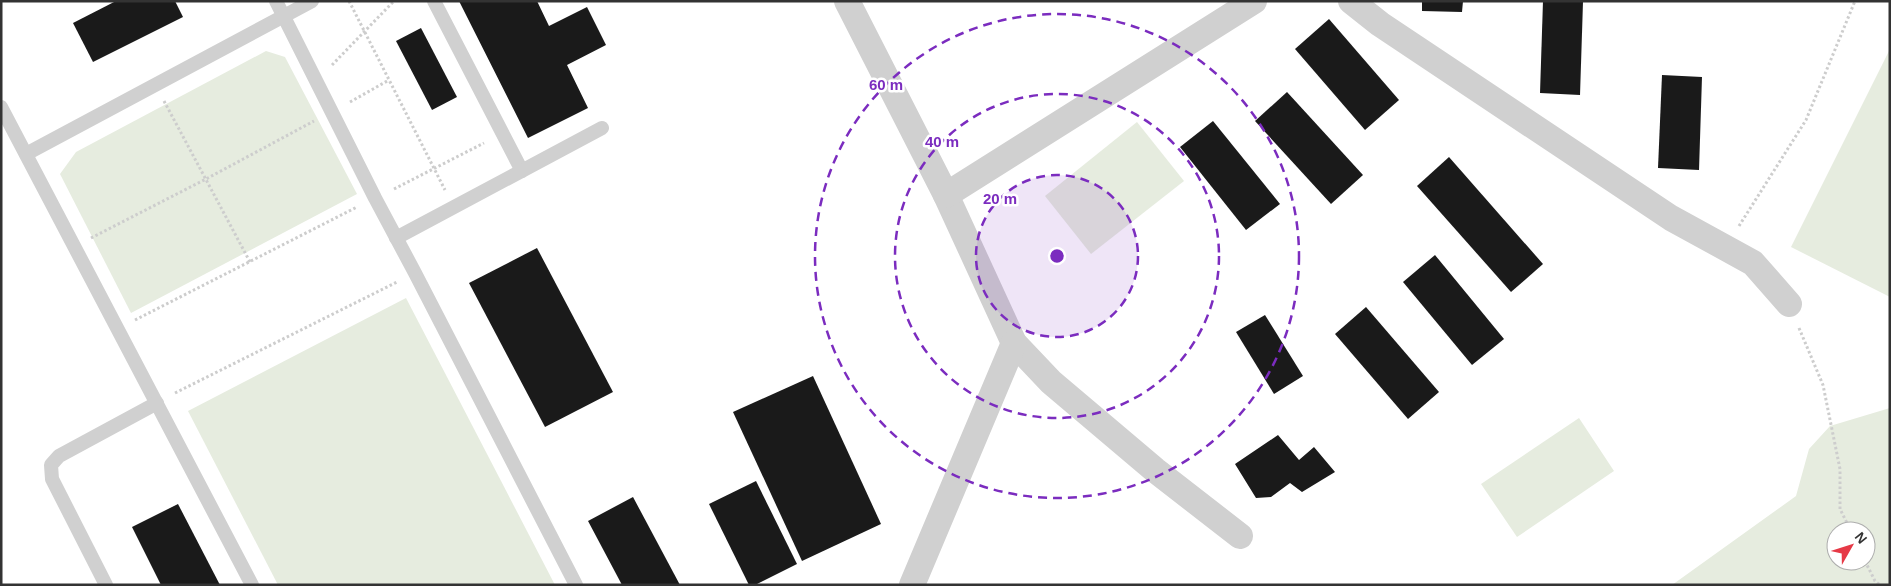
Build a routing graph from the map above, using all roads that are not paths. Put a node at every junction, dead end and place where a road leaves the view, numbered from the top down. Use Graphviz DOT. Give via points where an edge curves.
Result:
graph roads {
  1 [pos="276,1"];
  2 [pos="312,1"];
  3 [pos="434,1"];
  4 [pos="847,1"];
  5 [pos="1254,1"];
  6 [pos="1351,1"];
  7 [pos="284,16"];
  8 [pos="1,108"];
  9 [pos="602,128"];
  10 [pos="26,154"];
  11 [pos="522,171"];
  12 [pos="946,195"];
  13 [pos="396,238"];
  14 [pos="1789,304"];
  15 [pos="1014,343"];
  16 [pos="156,403"];
  17 [pos="1240,536"];
  18 [pos="106,585"];
  19 [pos="252,585"];
  20 [pos="576,585"];
  21 [pos="912,585"];
  1 -- 7 [label="lane"];
  2 -- 7 [label="lane"];
  3 -- 11 [label="lane"];
  4 -- 12 [label="street"];
  5 -- 12 [label="street"];
  6 -- 14 [label="street" via="1380,24 1671,218 1753,262"];
  7 -- 10 [label="lane"];
  7 -- 13 [label="lane"];
  8 -- 10 [label="lane"];
  9 -- 11 [label="lane"];
  10 -- 16 [label="lane"];
  11 -- 13 [label="lane"];
  12 -- 15 [label="street"];
  13 -- 20 [label="lane"];
  15 -- 17 [label="street" via="1051,382 1155,470"];
  15 -- 21 [label="street"];
  16 -- 18 [label="lane" via="59,456 52,465 52,479"];
  16 -- 19 [label="lane"];
}
